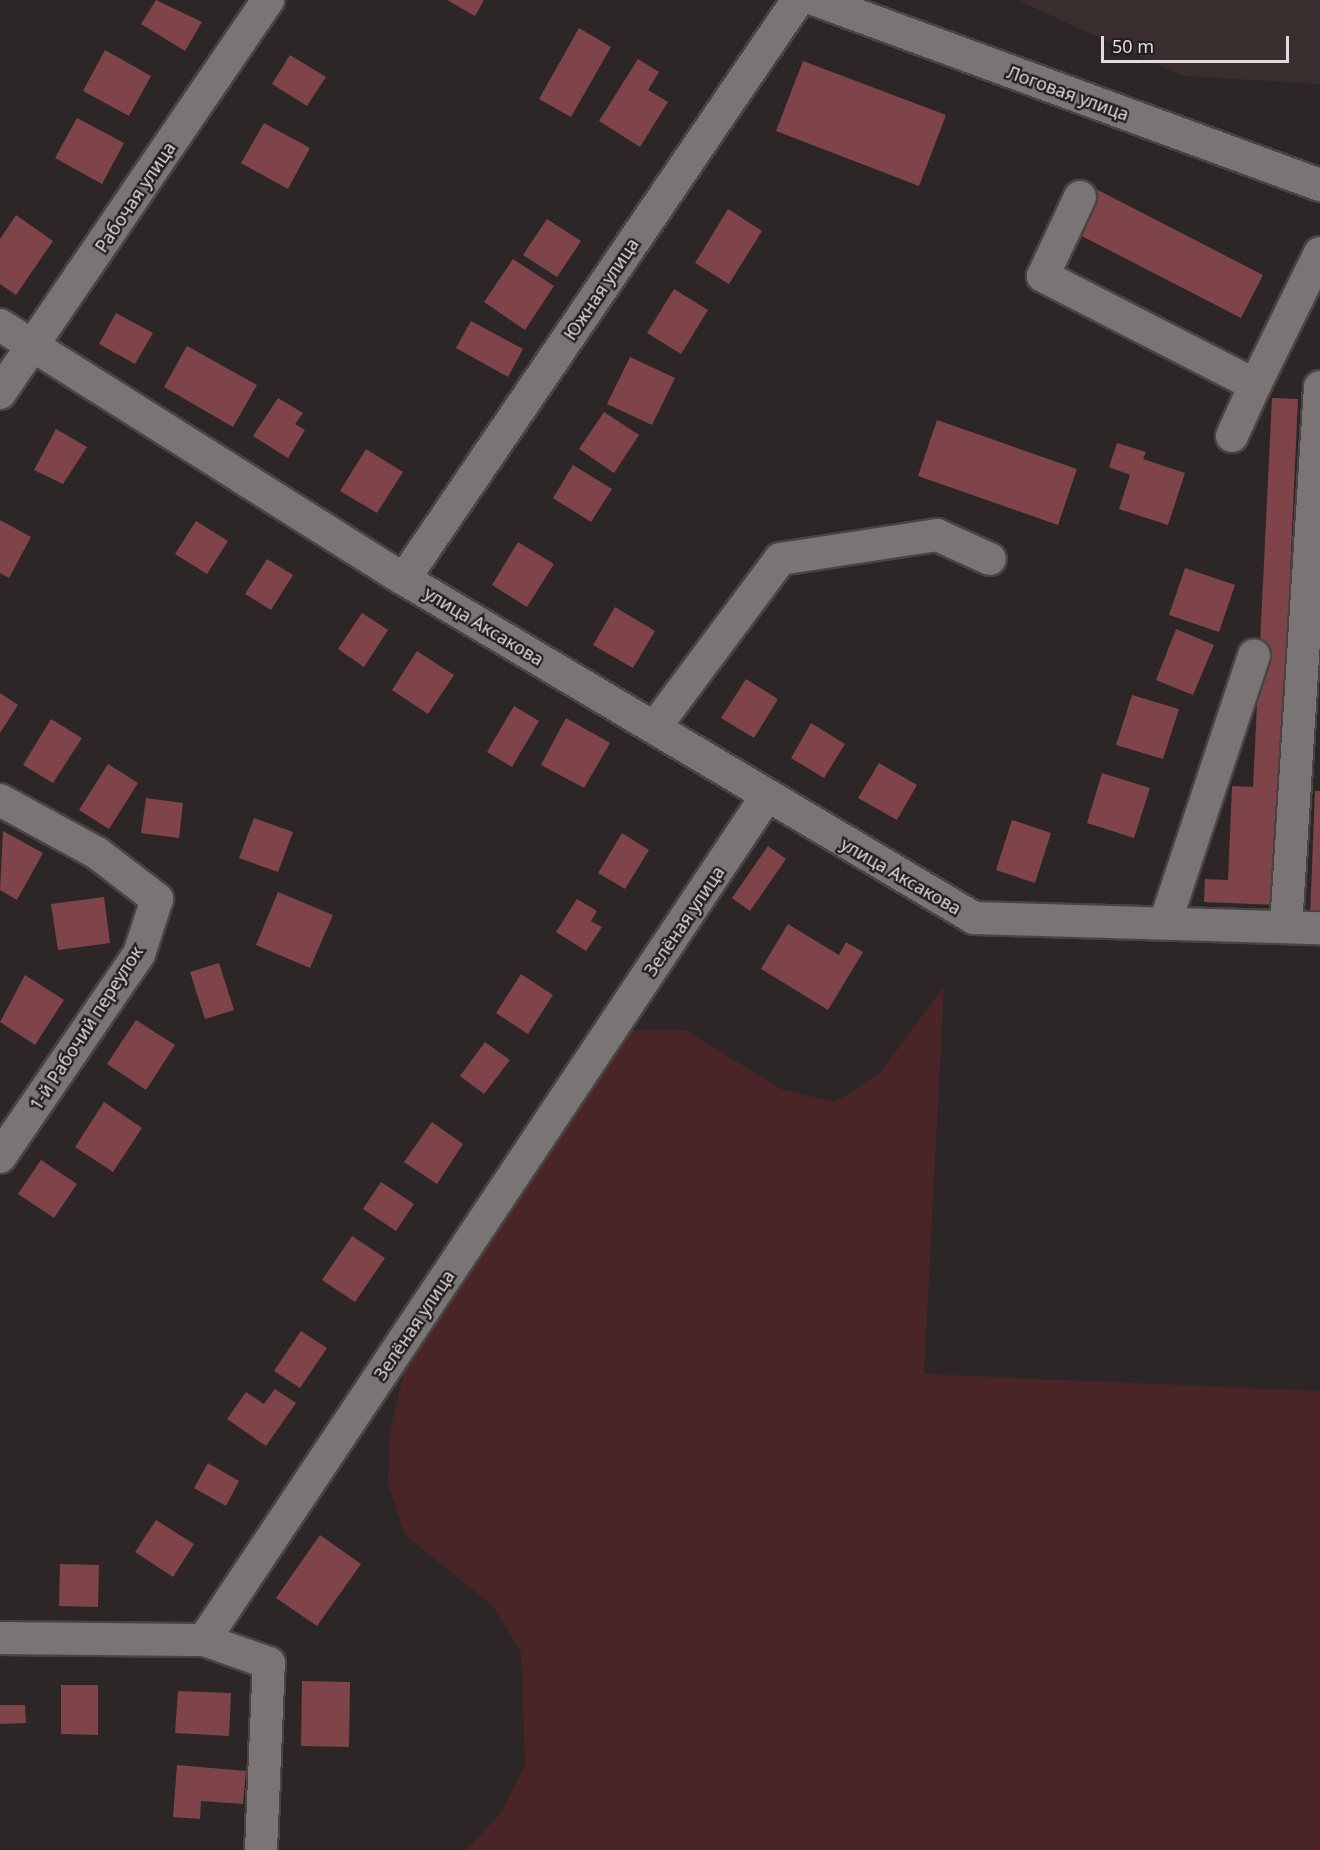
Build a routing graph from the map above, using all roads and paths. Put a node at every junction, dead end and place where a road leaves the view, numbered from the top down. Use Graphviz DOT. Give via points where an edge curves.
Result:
graph roads {
  1 [pos="268,0"];
  2 [pos="798,0"];
  3 [pos="816,0"];
  4 [pos="1320,184"];
  5 [pos="1080,196"];
  6 [pos="1320,253"];
  7 [pos="0,325"];
  8 [pos="33,346"];
  9 [pos="1255,385"];
  10 [pos="1320,387"];
  11 [pos="0,393"];
  12 [pos="1232,436"];
  13 [pos="990,559"];
  14 [pos="404,579"];
  15 [pos="1254,656"];
  16 [pos="655,727"];
  17 [pos="766,797"];
  18 [pos="0,800"];
  19 [pos="1165,923"];
  20 [pos="1286,927"];
  21 [pos="1320,928"];
  22 [pos="0,1157"];
  23 [pos="0,1638"];
  24 [pos="204,1640"];
  25 [pos="261,1850"];
  1 -- 8 [label="street, Рабочая улица"];
  2 -- 14 [label="street, Южная улица"];
  3 -- 4 [label="street, Логовая улица"];
  5 -- 9 [label="street" via="1043,276"];
  6 -- 9 [label="street"];
  7 -- 8 [label="street, улица Аксакова"];
  8 -- 11 [label="street, Рабочая улица"];
  8 -- 14 [label="street, улица Аксакова"];
  9 -- 12 [label="street"];
  10 -- 20 [label="street"];
  13 -- 16 [label="street" via="937,535 780,560"];
  14 -- 16 [label="street, улица Аксакова"];
  15 -- 19 [label="street"];
  16 -- 17 [label="street, улица Аксакова"];
  17 -- 19 [label="street, улица Аксакова" via="974,918"];
  17 -- 24 [label="street, Зелёная улица"];
  18 -- 22 [label="street, 1-й Рабочий переулок" via="96,853 157,898 139,954"];
  19 -- 20 [label="street"];
  20 -- 21 [label="street"];
  23 -- 24 [label="street"];
  24 -- 25 [label="street" via="269,1663"];
}
